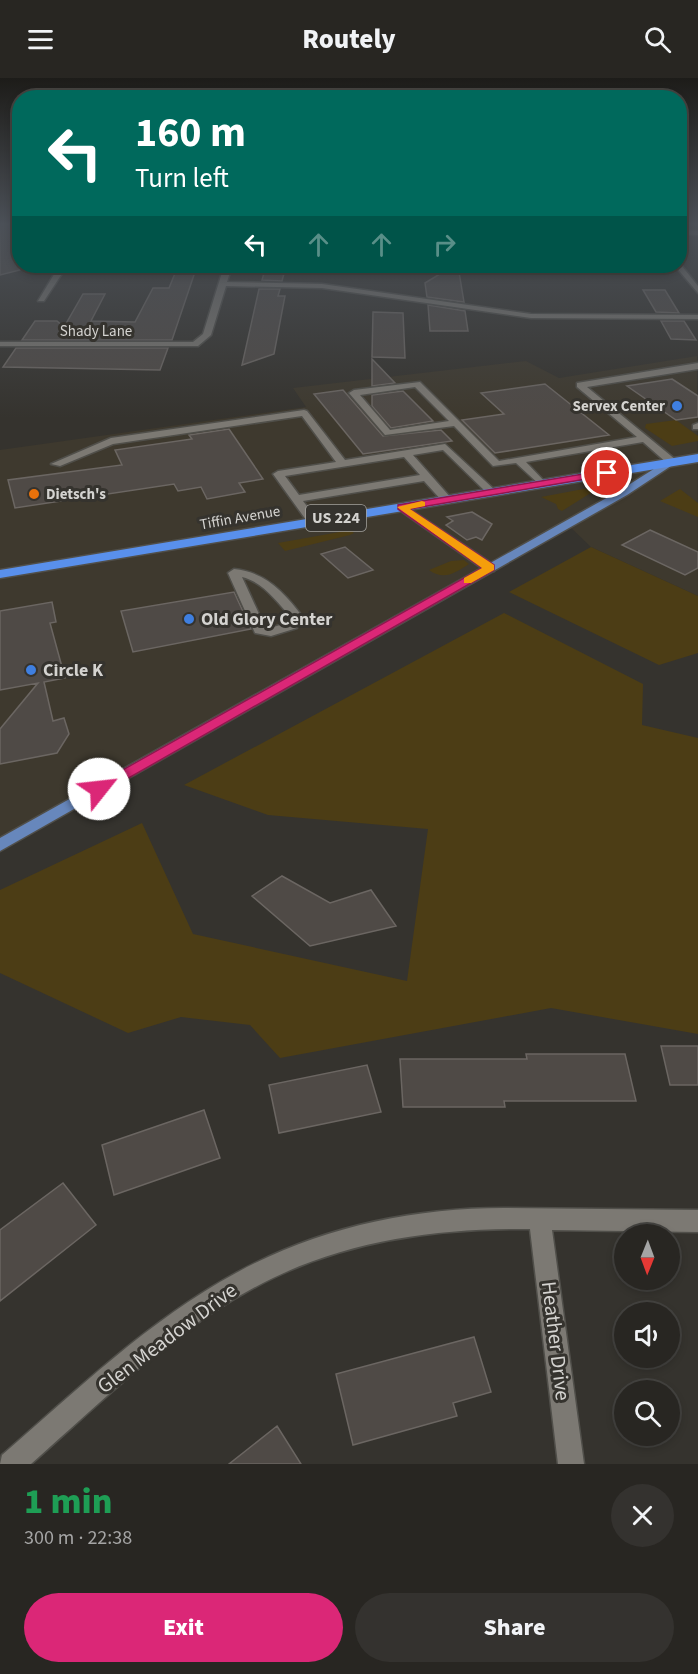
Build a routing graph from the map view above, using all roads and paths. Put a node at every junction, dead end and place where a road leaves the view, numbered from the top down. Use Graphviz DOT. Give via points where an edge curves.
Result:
graph roads {
  1 [pos="48,289"];
  2 [pos="222,289"];
  3 [pos="341,289"];
  4 [pos="41,299"];
  5 [pos="698,317"];
  6 [pos="0,344"];
  7 [pos="698,366"];
  8 [pos="456,423"];
  9 [pos="645,439"];
  10 [pos="406,453"];
  11 [pos="698,458"];
  12 [pos="518,460"];
  13 [pos="672,462"];
  14 [pos="342,463"];
  15 [pos="56,464"];
  16 [pos="427,477"];
  17 [pos="541,483"];
  18 [pos="492,492"];
  19 [pos="296,499"];
  20 [pos="447,500"];
  21 [pos="402,507"];
  22 [pos="313,522"];
  23 [pos="490,568"];
  24 [pos="234,573"];
  25 [pos="0,574"];
  26 [pos="0,845"];
  27 [pos="540,1219"];
  28 [pos="698,1221"];
  29 [pos="11,1464"];
  30 [pos="571,1464"];
  1 -- 4 [label="street"];
  2 -- 6 [label="street, Shady Lane" via="207,335 191,345"];
  3 -- 5 [label="street" via="531,316"];
  7 -- 9 [label="street" via="580,385"];
  8 -- 8 [label="street" via="417,384 354,393 388,433"];
  8 -- 12 [label="street" via="497,464"];
  9 -- 12 [label="street"];
  9 -- 13 [label="street"];
  10 -- 14 [label="street"];
  10 -- 16 [label="street"];
  10 -- 18 [label="street" via="445,447"];
  11 -- 13 [label="highway, Tiffin Avenue / US 224"];
  12 -- 17 [label="street"];
  13 -- 17 [label="highway, Tiffin Avenue / US 224"];
  13 -- 23 [label="main road"];
  14 -- 15 [label="street" via="304,413 111,441"];
  14 -- 19 [label="street" via="278,474"];
  16 -- 19 [label="street"];
  16 -- 20 [label="street"];
  17 -- 18 [label="highway, Tiffin Avenue / US 224"];
  18 -- 20 [label="highway, Tiffin Avenue / US 224"];
  19 -- 22 [label="street"];
  20 -- 21 [label="highway, Tiffin Avenue / US 224"];
  21 -- 22 [label="highway, Tiffin Avenue / US 224"];
  21 -- 23 [label="street"];
  22 -- 25 [label="highway, Tiffin Avenue / US 224"];
  23 -- 26 [label="main road"];
  24 -- 24 [label="street" via="248,573 266,582 296,616 293,625 271,632 260,630"];
  27 -- 28 [label="street, Glen Meadow Drive"];
  27 -- 29 [label="street, Glen Meadow Drive" via="423,1223 371,1233 266,1270 191,1315"];
  27 -- 30 [label="street, Heather Drive"];
}
